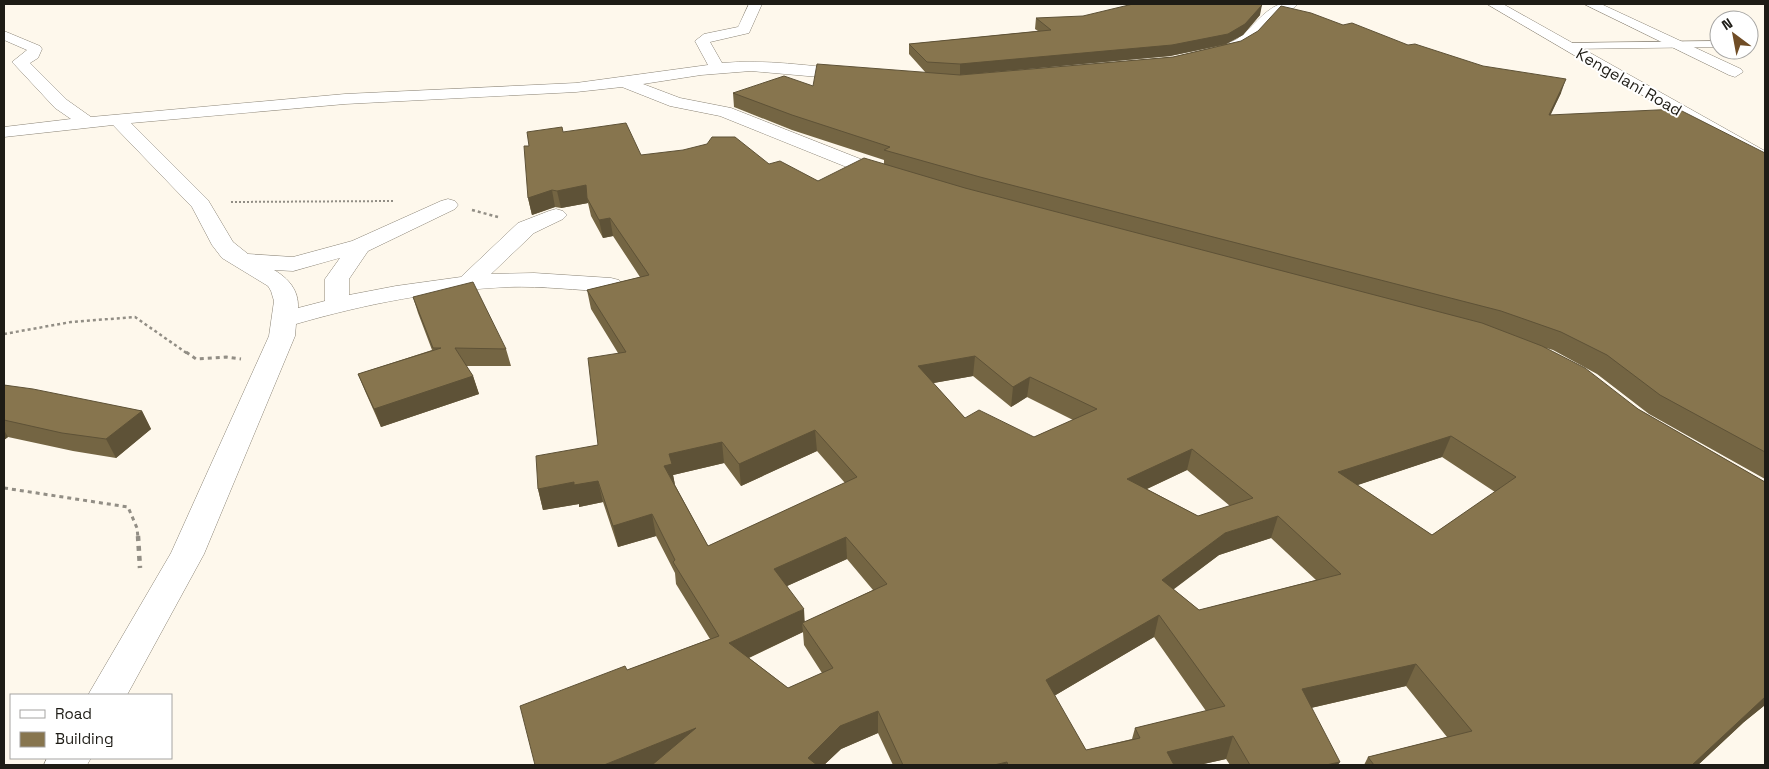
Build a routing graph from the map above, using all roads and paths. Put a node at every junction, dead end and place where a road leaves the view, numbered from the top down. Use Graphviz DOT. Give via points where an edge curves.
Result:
graph roads {
  1 [pos="755,4"];
  2 [pos="1291,4"];
  3 [pos="1494,4"];
  4 [pos="1591,4"];
  5 [pos="1256,7"];
  6 [pos="1272,13"];
  7 [pos="4,35"];
  8 [pos="1709,45"];
  9 [pos="1567,46"];
  10 [pos="1681,46"];
  11 [pos="1207,56"];
  12 [pos="718,69"];
  13 [pos="1735,72"];
  14 [pos="865,76"];
  15 [pos="623,82"];
  16 [pos="117,119"];
  17 [pos="87,122"];
  18 [pos="4,132"];
  19 [pos="1765,159"];
  20 [pos="907,180"];
  21 [pos="201,204"];
  22 [pos="448,205"];
  23 [pos="556,215"];
  24 [pos="526,228"];
  25 [pos="360,246"];
  26 [pos="243,261"];
  27 [pos="293,264"];
  28 [pos="337,279"];
  29 [pos="468,284"];
  30 [pos="611,285"];
  31 [pos="337,303"];
  32 [pos="286,319"];
  33 [pos="4,334"];
  34 [pos="269,363"];
  35 [pos="4,488"];
  36 [pos="140,570"];
  37 [pos="109,694"];
  1 -- 12 [label="street" via="744,30 702,41"];
  2 -- 6 [label="street"];
  3 -- 9 [label="street, Kengelani Road"];
  4 -- 10 [label="street"];
  5 -- 6 [label="street"];
  6 -- 11 [label="street" via="1244,42"];
  7 -- 17 [label="street" via="35,49 33,55 20,62 60,104"];
  8 -- 10 [label="lane"];
  9 -- 10 [label="lane"];
  9 -- 19 [label="street, Kengelani Road"];
  10 -- 13 [label="street"];
  12 -- 14 [label="street" via="788,67"];
  12 -- 15 [label="street"];
  15 -- 16 [label="street" via="271,104"];
  15 -- 20 [label="street" via="676,102 725,112 861,166"];
  16 -- 17 [label="street"];
  16 -- 21 [label="street"];
  17 -- 18 [label="street"];
  21 -- 22 [label="path" via="408,201"];
  21 -- 26 [label="street" via="223,245"];
  22 -- 24 [label="path" via="488,213"];
  22 -- 25 [label="street"];
  23 -- 24 [label="street"];
  24 -- 29 [label="street"];
  25 -- 27 [label="street"];
  25 -- 28 [label="street"];
  26 -- 27 [label="street"];
  26 -- 32 [label="street" via="276,281 283,290"];
  27 -- 28 [label="street"];
  28 -- 31 [label="street"];
  29 -- 30 [label="street" via="510,280"];
  29 -- 31 [label="street"];
  31 -- 32 [label="street"];
  32 -- 34 [label="street"];
  33 -- 34 [label="path" via="72,322 135,317 196,359 226,357"];
  34 -- 37 [label="street" via="187,554"];
  35 -- 36 [label="path" via="128,506 137,528"];
}
